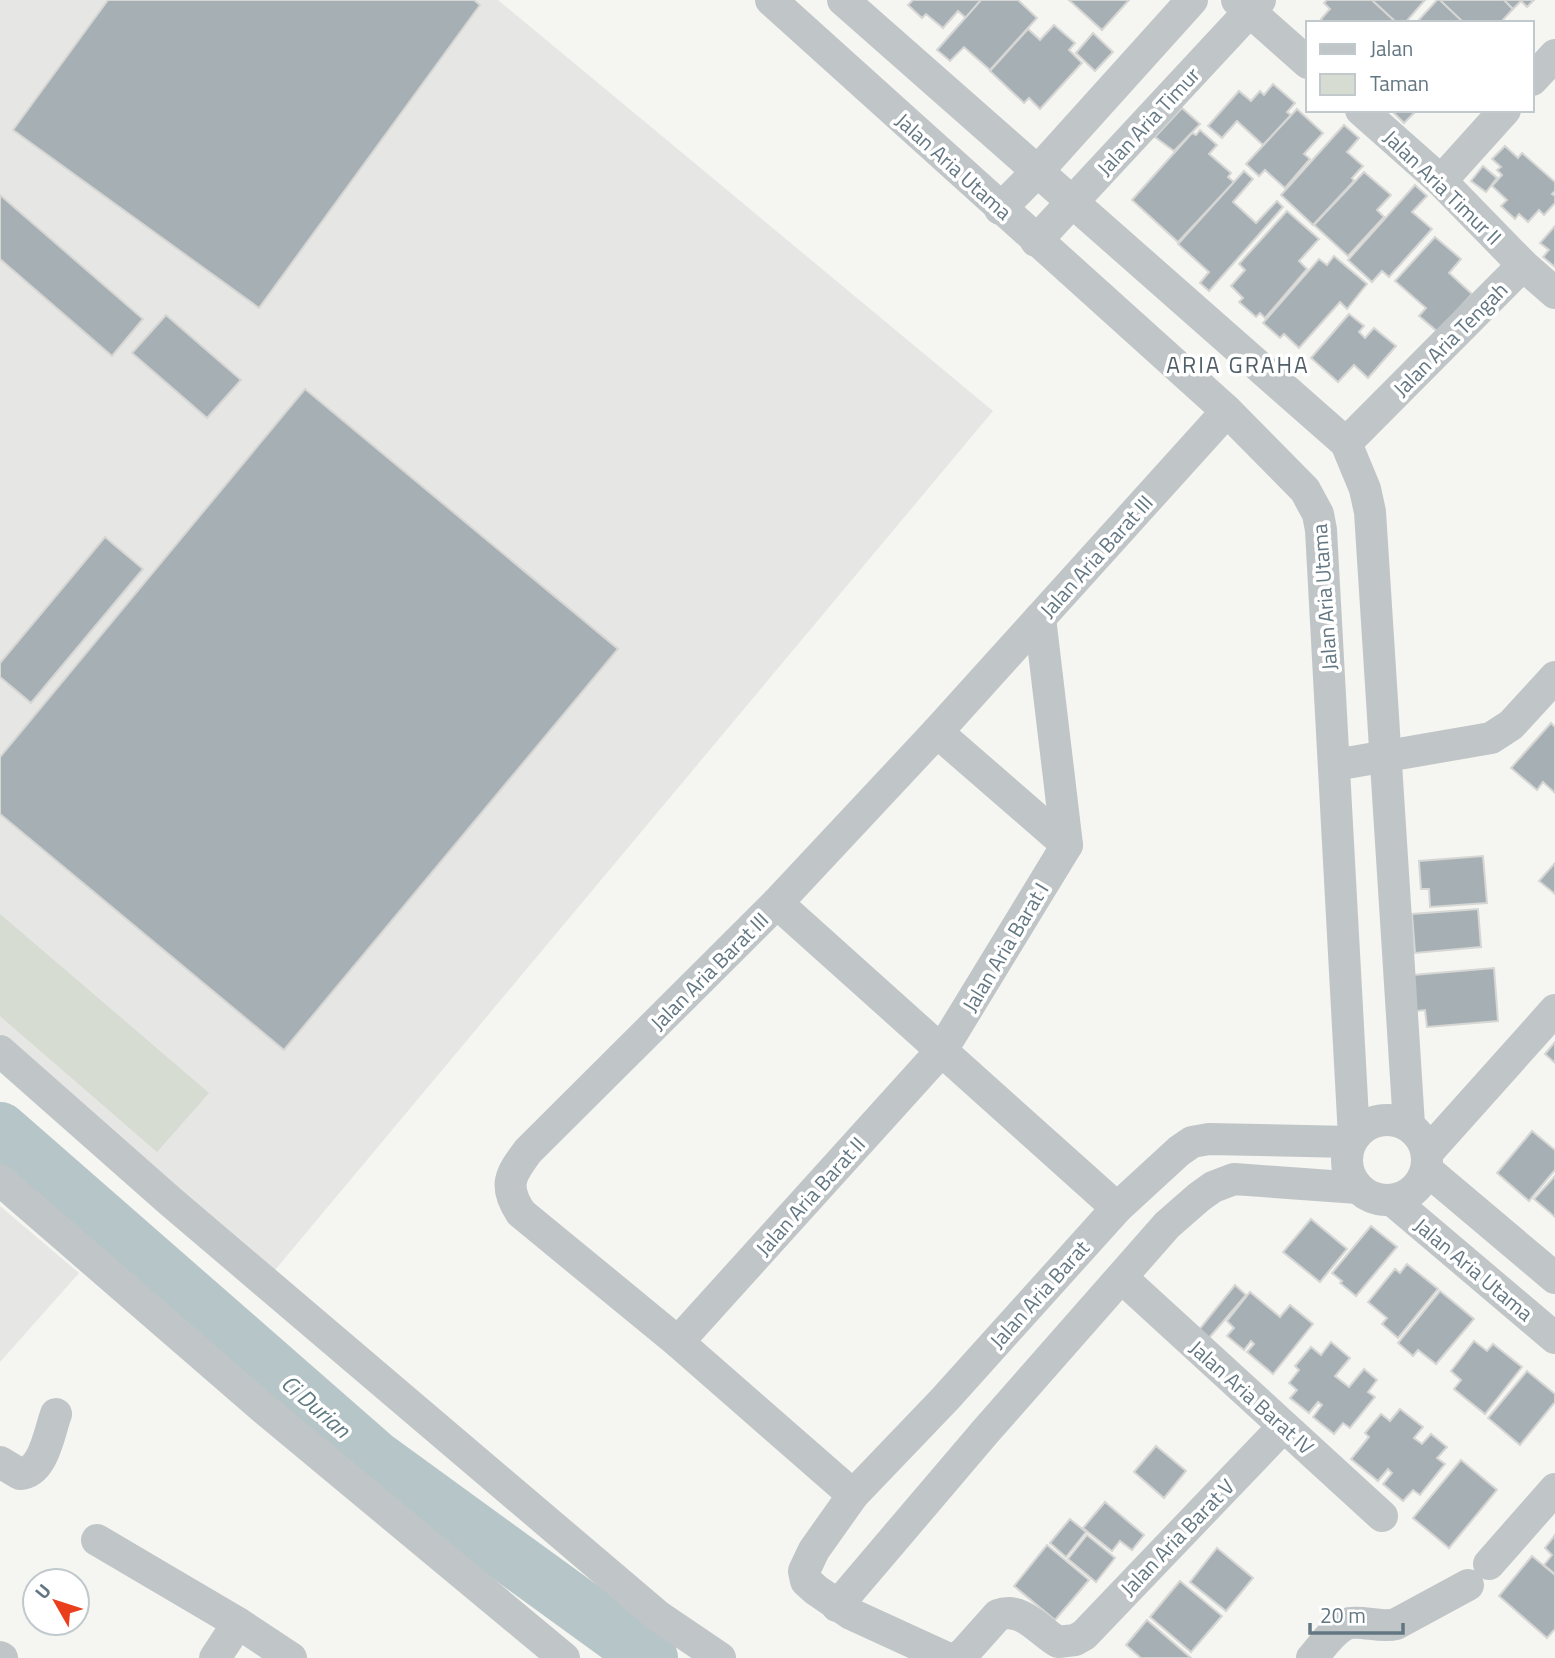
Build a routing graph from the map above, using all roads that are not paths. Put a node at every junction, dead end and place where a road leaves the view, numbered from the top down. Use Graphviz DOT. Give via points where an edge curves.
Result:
graph roads {
  1 [pos="771,0"];
  2 [pos="843,0"];
  3 [pos="1192,0"];
  4 [pos="1248,4"];
  5 [pos="1555,55"];
  6 [pos="1306,61"];
  7 [pos="1534,78"];
  8 [pos="1363,112"];
  9 [pos="1503,112"];
  10 [pos="1037,172"];
  11 [pos="1441,181"];
  12 [pos="1071,203"];
  13 [pos="1000,209"];
  14 [pos="1036,241"];
  15 [pos="1523,265"];
  16 [pos="1555,293"];
  17 [pos="1227,411"];
  18 [pos="1346,443"];
  19 [pos="1040,618"];
  20 [pos="1555,677"];
  21 [pos="937,732"];
  22 [pos="1385,757"];
  23 [pos="1335,765"];
  24 [pos="1067,845"];
  25 [pos="777,903"];
  26 [pos="1555,1010"];
  27 [pos="942,1050"];
  28 [pos="0,1051"];
  29 [pos="1409,1125"];
  30 [pos="1352,1140"];
  31 [pos="1427,1161"];
  32 [pos="0,1180"];
  33 [pos="1358,1188"];
  34 [pos="1392,1200"];
  35 [pos="1117,1208"];
  36 [pos="1122,1278"];
  37 [pos="1555,1278"];
  38 [pos="1555,1338"];
  39 [pos="678,1342"];
  40 [pos="945,1399"];
  41 [pos="56,1414"];
  42 [pos="1283,1427"];
  43 [pos="985,1432"];
  44 [pos="0,1462"];
  45 [pos="1555,1489"];
  46 [pos="853,1495"];
  47 [pos="1382,1516"];
  48 [pos="97,1540"];
  49 [pos="837,1606"];
  50 [pos="238,1623"];
  51 [pos="215,1658"];
  52 [pos="291,1658"];
  53 [pos="564,1658"];
  54 [pos="720,1658"];
  55 [pos="947,1658"];
  56 [pos="957,1658"];
  57 [pos="1312,1658"];
  1 -- 13 [label="street, Jalan Aria Utama"];
  2 -- 10 [label="street"];
  3 -- 10 [label="street"];
  4 -- 6 [label="street"];
  4 -- 12 [label="street, Jalan Aria Timur"];
  5 -- 7 [label="street"];
  8 -- 11 [label="street, Jalan Aria Timur II"];
  9 -- 11 [label="street"];
  10 -- 12 [label="street"];
  10 -- 13 [label="street"];
  11 -- 15 [label="street, Jalan Aria Timur II"];
  12 -- 14 [label="street, Jalan Aria Timur"];
  12 -- 18 [label="street"];
  13 -- 14 [label="street, Jalan Aria Utama"];
  14 -- 17 [label="street, Jalan Aria Utama"];
  15 -- 16 [label="street, Jalan Aria Tengah"];
  15 -- 18 [label="street, Jalan Aria Tengah"];
  17 -- 19 [label="street, Jalan Aria Barat III"];
  17 -- 23 [label="street, Jalan Aria Utama" via="1305,490 1318,514"];
  18 -- 22 [label="street" via="1370,512"];
  19 -- 21 [label="street, Jalan Aria Barat III"];
  19 -- 24 [label="street"];
  20 -- 22 [label="street" via="1511,725 1491,738"];
  21 -- 24 [label="street"];
  21 -- 25 [label="street, Jalan Aria Barat III"];
  22 -- 23 [label="street"];
  22 -- 29 [label="street"];
  23 -- 30 [label="street, Jalan Aria Utama"];
  24 -- 27 [label="street, Jalan Aria Barat I"];
  25 -- 27 [label="street"];
  25 -- 39 [label="street, Jalan Aria Barat III" via="528,1151 513,1171 509,1186 521,1213"];
  26 -- 31 [label="street"];
  27 -- 35 [label="street"];
  27 -- 39 [label="street, Jalan Aria Barat II"];
  28 -- 54 [label="street" via="658,1616"];
  29 -- 30 [label="street" via="1378,1120"];
  29 -- 31 [label="street" via="1421,1137"];
  30 -- 33 [label="street" via="1349,1174"];
  30 -- 35 [label="street, Jalan Aria Barat" via="1192,1142"];
  31 -- 34 [label="street" via="1420,1184 1408,1195"];
  31 -- 37 [label="street"];
  32 -- 53 [label="street" via="262,1408"];
  33 -- 34 [label="street" via="1379,1200"];
  33 -- 36 [label="street" via="1234,1179 1213,1187 1167,1225"];
  34 -- 38 [label="street, Jalan Aria Utama"];
  35 -- 40 [label="street, Jalan Aria Barat"];
  36 -- 42 [label="street, Jalan Aria Barat IV"];
  36 -- 43 [label="street"];
  39 -- 46 [label="street, Jalan Aria Barat III"];
  40 -- 43 [label="street"];
  40 -- 46 [label="street, Jalan Aria Barat"];
  41 -- 44 [label="street" via="32,1470 20,1474"];
  42 -- 47 [label="street, Jalan Aria Barat IV"];
  42 -- 56 [label="street, Jalan Aria Barat V" via="1084,1634 1067,1643 1058,1642 1019,1613 1004,1612"];
  43 -- 49 [label="street"];
  45 -- 57 [label="street" via="1479,1574 1396,1624 1342,1627"];
  46 -- 49 [label="street, Jalan Aria Barat" via="804,1570 806,1581"];
  48 -- 50 [label="street"];
  49 -- 55 [label="street"];
  50 -- 51 [label="street"];
  50 -- 52 [label="street"];
}
